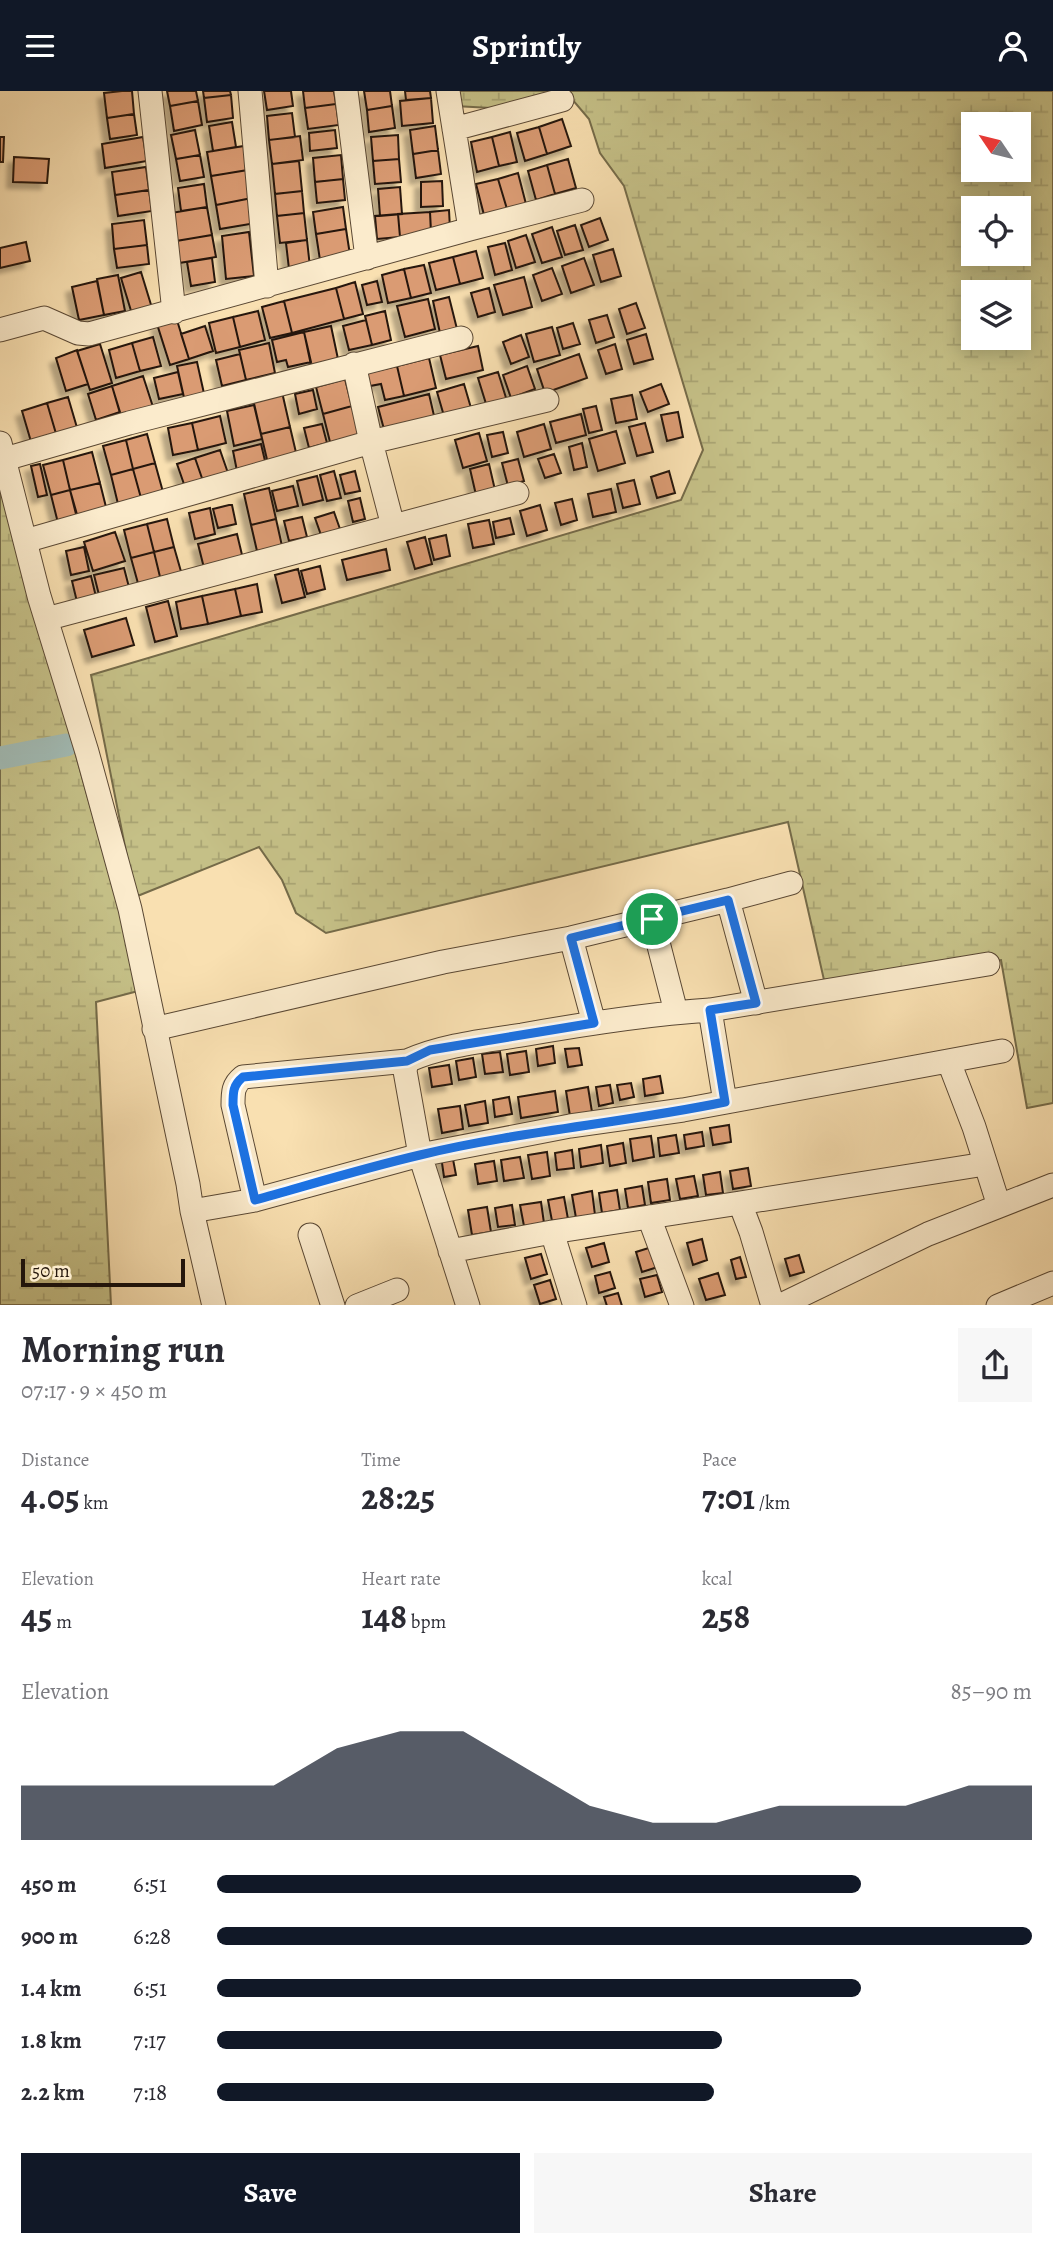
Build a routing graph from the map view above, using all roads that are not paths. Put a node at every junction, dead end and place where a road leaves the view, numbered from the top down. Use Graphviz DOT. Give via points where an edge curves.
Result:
graph roads {
  1 [pos="150,91"];
  2 [pos="250,91"];
  3 [pos="346,91"];
  4 [pos="448,91"];
  5 [pos="562,100"];
  6 [pos="454,129"];
  7 [pos="582,200"];
  8 [pos="470,229"];
  9 [pos="367,258"];
  10 [pos="267,286"];
  11 [pos="174,312"];
  12 [pos="0,330"];
  13 [pos="461,338"];
  14 [pos="354,364"];
  15 [pos="547,400"];
  16 [pos="371,442"];
  17 [pos="2,451"];
  18 [pos="517,493"];
  19 [pos="393,526"];
  20 [pos="25,541"];
  21 [pos="46,619"];
  22 [pos="791,883"];
  23 [pos="728,900"];
  24 [pos="652,919"];
  25 [pos="571,938"];
  26 [pos="988,964"];
  27 [pos="756,1003"];
  28 [pos="710,1010"];
  29 [pos="676,1012"];
  30 [pos="594,1023"];
  31 [pos="154,1029"];
  32 [pos="1002,1051"];
  33 [pos="407,1061"];
  34 [pos="949,1062"];
  35 [pos="725,1102"];
  36 [pos="420,1155"];
  37 [pos="985,1164"];
  38 [pos="1053,1185"];
  39 [pos="255,1200"];
  40 [pos="740,1203"];
  41 [pos="999,1206"];
  42 [pos="192,1211"];
  43 [pos="649,1217"];
  44 [pos="552,1232"];
  45 [pos="310,1235"];
  46 [pos="450,1251"];
  47 [pos="1053,1283"];
  48 [pos="397,1290"];
  49 [pos="206,1304"];
  50 [pos="333,1305"];
  51 [pos="357,1305"];
  52 [pos="468,1305"];
  53 [pos="575,1305"];
  54 [pos="682,1305"];
  55 [pos="772,1305"];
  56 [pos="779,1305"];
  57 [pos="1001,1305"];
  1 -- 11 [label="street"];
  2 -- 10 [label="street"];
  3 -- 9 [label="street"];
  4 -- 6 [label="street"];
  5 -- 6 [label="street"];
  6 -- 8 [label="street"];
  7 -- 8 [label="street"];
  8 -- 9 [label="street"];
  9 -- 10 [label="street"];
  10 -- 11 [label="street"];
  11 -- 12 [label="street" via="89,334 44,318"];
  13 -- 14 [label="street"];
  14 -- 16 [label="street"];
  14 -- 17 [label="street"];
  15 -- 16 [label="street"];
  16 -- 19 [label="street"];
  16 -- 20 [label="street"];
  17 -- 20 [label="street"];
  18 -- 19 [label="street"];
  19 -- 21 [label="street"];
  20 -- 21 [label="street"];
  21 -- 31 [label="street" via="130,909"];
  22 -- 23 [label="street"];
  23 -- 24 [label="street"];
  23 -- 27 [label="street"];
  24 -- 25 [label="street"];
  24 -- 29 [label="street"];
  25 -- 30 [label="street"];
  25 -- 31 [label="street" via="443,962"];
  26 -- 27 [label="street"];
  27 -- 28 [label="street"];
  28 -- 29 [label="street"];
  28 -- 35 [label="street"];
  29 -- 30 [label="street"];
  30 -- 33 [label="street" via="430,1050"];
  31 -- 42 [label="street"];
  32 -- 34 [label="street"];
  33 -- 36 [label="street"];
  33 -- 39 [label="street" via="243,1077 236,1083 233,1105"];
  34 -- 35 [label="street"];
  34 -- 37 [label="street"];
  35 -- 36 [label="street"];
  36 -- 39 [label="street"];
  36 -- 46 [label="street"];
  37 -- 40 [label="street"];
  37 -- 41 [label="street"];
  38 -- 41 [label="street"];
  39 -- 42 [label="street"];
  40 -- 43 [label="street"];
  40 -- 55 [label="street"];
  41 -- 56 [label="street" via="928,1234"];
  42 -- 49 [label="street"];
  43 -- 44 [label="street"];
  43 -- 54 [label="street"];
  44 -- 46 [label="street"];
  44 -- 53 [label="street"];
  45 -- 50 [label="street"];
  46 -- 52 [label="street"];
  47 -- 57 [label="street"];
  48 -- 51 [label="street"];
}
